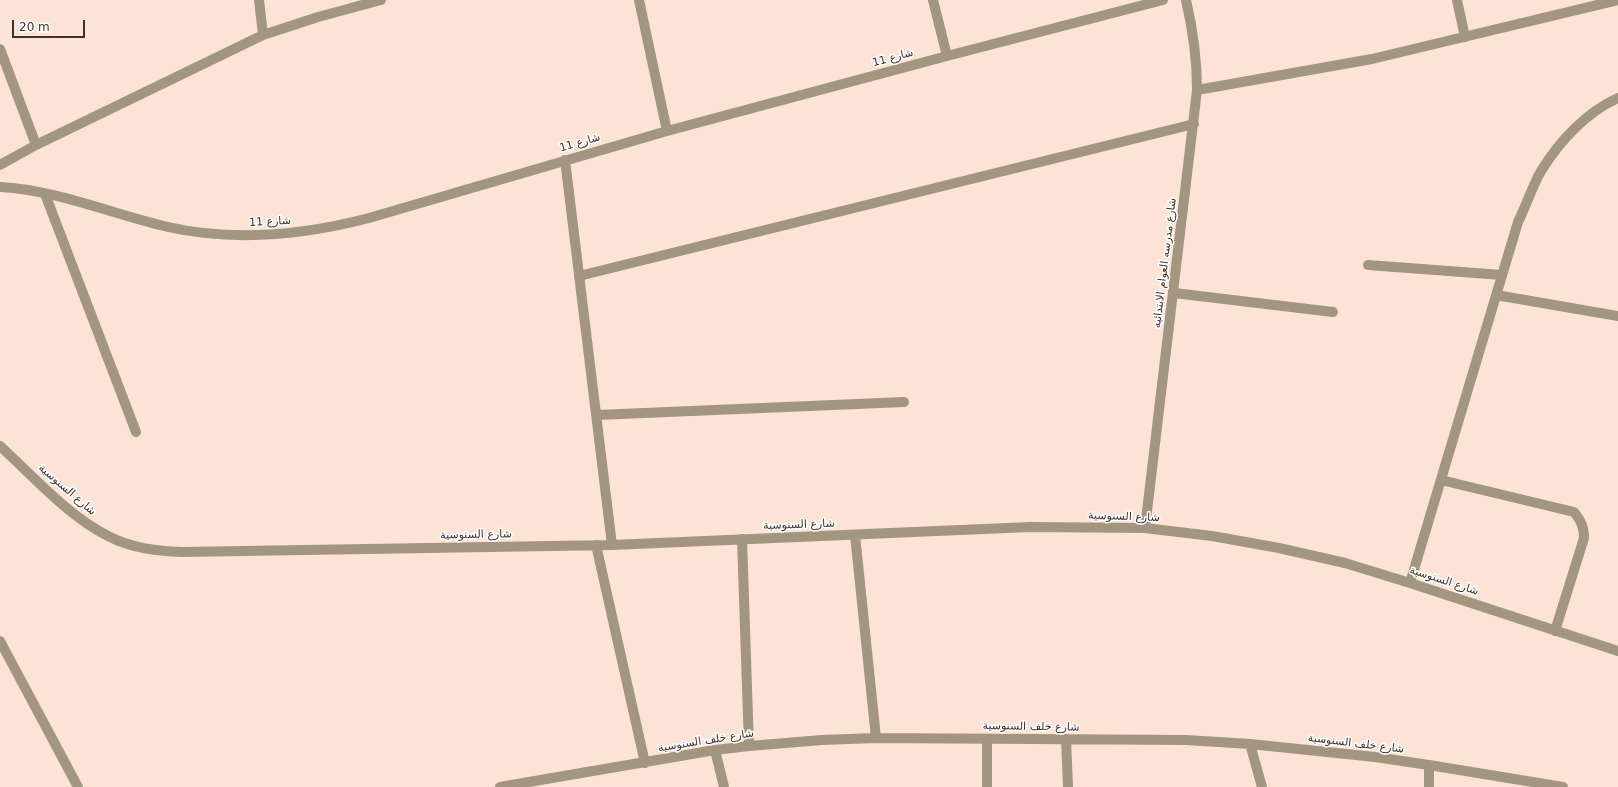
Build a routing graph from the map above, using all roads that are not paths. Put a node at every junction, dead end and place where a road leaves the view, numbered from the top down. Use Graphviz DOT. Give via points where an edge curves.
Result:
graph roads {
  1 [pos="259,0"];
  2 [pos="381,0"];
  3 [pos="639,0"];
  4 [pos="933,0"];
  5 [pos="1163,0"];
  6 [pos="1186,0"];
  7 [pos="1457,0"];
  8 [pos="1618,0"];
  9 [pos="263,35"];
  10 [pos="1465,37"];
  11 [pos="0,49"];
  12 [pos="947,56"];
  13 [pos="1198,90"];
  14 [pos="1618,98"];
  15 [pos="1194,124"];
  16 [pos="667,131"];
  17 [pos="36,145"];
  18 [pos="565,160"];
  19 [pos="0,165"];
  20 [pos="0,187"];
  21 [pos="45,194"];
  22 [pos="1368,265"];
  23 [pos="1502,275"];
  24 [pos="579,276"];
  25 [pos="1174,292"];
  26 [pos="1496,295"];
  27 [pos="1333,312"];
  28 [pos="1618,316"];
  29 [pos="904,402"];
  30 [pos="597,415"];
  31 [pos="136,432"];
  32 [pos="0,446"];
  33 [pos="1441,480"];
  34 [pos="1145,528"];
  35 [pos="855,535"];
  36 [pos="742,539"];
  37 [pos="596,545"];
  38 [pos="612,545"];
  39 [pos="1410,583"];
  40 [pos="1555,631"];
  41 [pos="0,641"];
  42 [pos="1618,651"];
  43 [pos="876,738"];
  44 [pos="987,739"];
  45 [pos="1066,739"];
  46 [pos="1250,744"];
  47 [pos="749,746"];
  48 [pos="715,750"];
  49 [pos="645,763"];
  50 [pos="1429,765"];
  51 [pos="518,786"];
  52 [pos="78,787"];
  53 [pos="500,787"];
  54 [pos="724,787"];
  55 [pos="987,787"];
  56 [pos="1068,787"];
  57 [pos="1262,787"];
  58 [pos="1430,787"];
  59 [pos="1563,787"];
  1 -- 9 [label="street"];
  2 -- 9 [label="street"];
  3 -- 16 [label="street"];
  4 -- 12 [label="street"];
  5 -- 12 [label="street, شارع 11"];
  6 -- 13 [label="street, شارع مدرسه العوام الابتدائيه" via="1197,57"];
  7 -- 10 [label="street"];
  8 -- 10 [label="street"];
  9 -- 17 [label="street"];
  10 -- 13 [label="street" via="1372,59"];
  11 -- 17 [label="street"];
  12 -- 16 [label="street, شارع 11"];
  13 -- 15 [label="street, شارع مدرسه العوام الابتدائيه"];
  14 -- 23 [label="street" via="1606,103 1572,130 1541,172 1518,222"];
  15 -- 24 [label="street"];
  15 -- 25 [label="street, شارع مدرسه العوام الابتدائيه"];
  16 -- 18 [label="street, شارع 11"];
  17 -- 19 [label="street"];
  18 -- 21 [label="street, شارع 11" via="336,226 269,235 229,235 169,227"];
  18 -- 24 [label="street"];
  20 -- 21 [label="street, شارع 11"];
  21 -- 31 [label="street"];
  22 -- 23 [label="street"];
  23 -- 26 [label="street"];
  24 -- 30 [label="street"];
  25 -- 27 [label="street"];
  25 -- 34 [label="street, شارع مدرسه العوام الابتدائيه"];
  26 -- 28 [label="street"];
  26 -- 33 [label="street"];
  29 -- 30 [label="street"];
  30 -- 38 [label="street"];
  32 -- 37 [label="street, شارع السنوسية" via="87,524 109,537 132,546 157,551"];
  33 -- 39 [label="street"];
  33 -- 40 [label="street" via="1574,512 1584,528 1584,538"];
  34 -- 35 [label="street, شارع السنوسية" via="1030,528"];
  34 -- 39 [label="street, شارع السنوسية" via="1279,548 1345,563"];
  35 -- 36 [label="street, شارع السنوسية"];
  35 -- 43 [label="street"];
  36 -- 38 [label="street, شارع السنوسية"];
  36 -- 47 [label="street"];
  37 -- 38 [label="street, شارع السنوسية"];
  37 -- 49 [label="street"];
  39 -- 40 [label="street, شارع السنوسية"];
  40 -- 42 [label="street, شارع السنوسية"];
  41 -- 52 [label="street"];
  43 -- 44 [label="street, شارع خلف السنوسية"];
  43 -- 47 [label="street, شارع خلف السنوسية"];
  44 -- 45 [label="street, شارع خلف السنوسية"];
  44 -- 55 [label="street"];
  45 -- 46 [label="street, شارع خلف السنوسية" via="1186,740"];
  45 -- 56 [label="street"];
  46 -- 50 [label="street, شارع خلف السنوسية"];
  46 -- 57 [label="street"];
  47 -- 48 [label="street, شارع خلف السنوسية"];
  48 -- 49 [label="street, شارع خلف السنوسية"];
  48 -- 54 [label="street"];
  49 -- 51 [label="street, شارع خلف السنوسية"];
  50 -- 58 [label="street"];
  50 -- 59 [label="street, شارع خلف السنوسية"];
  51 -- 53 [label="street, شارع خلف السنوسية"];
}
